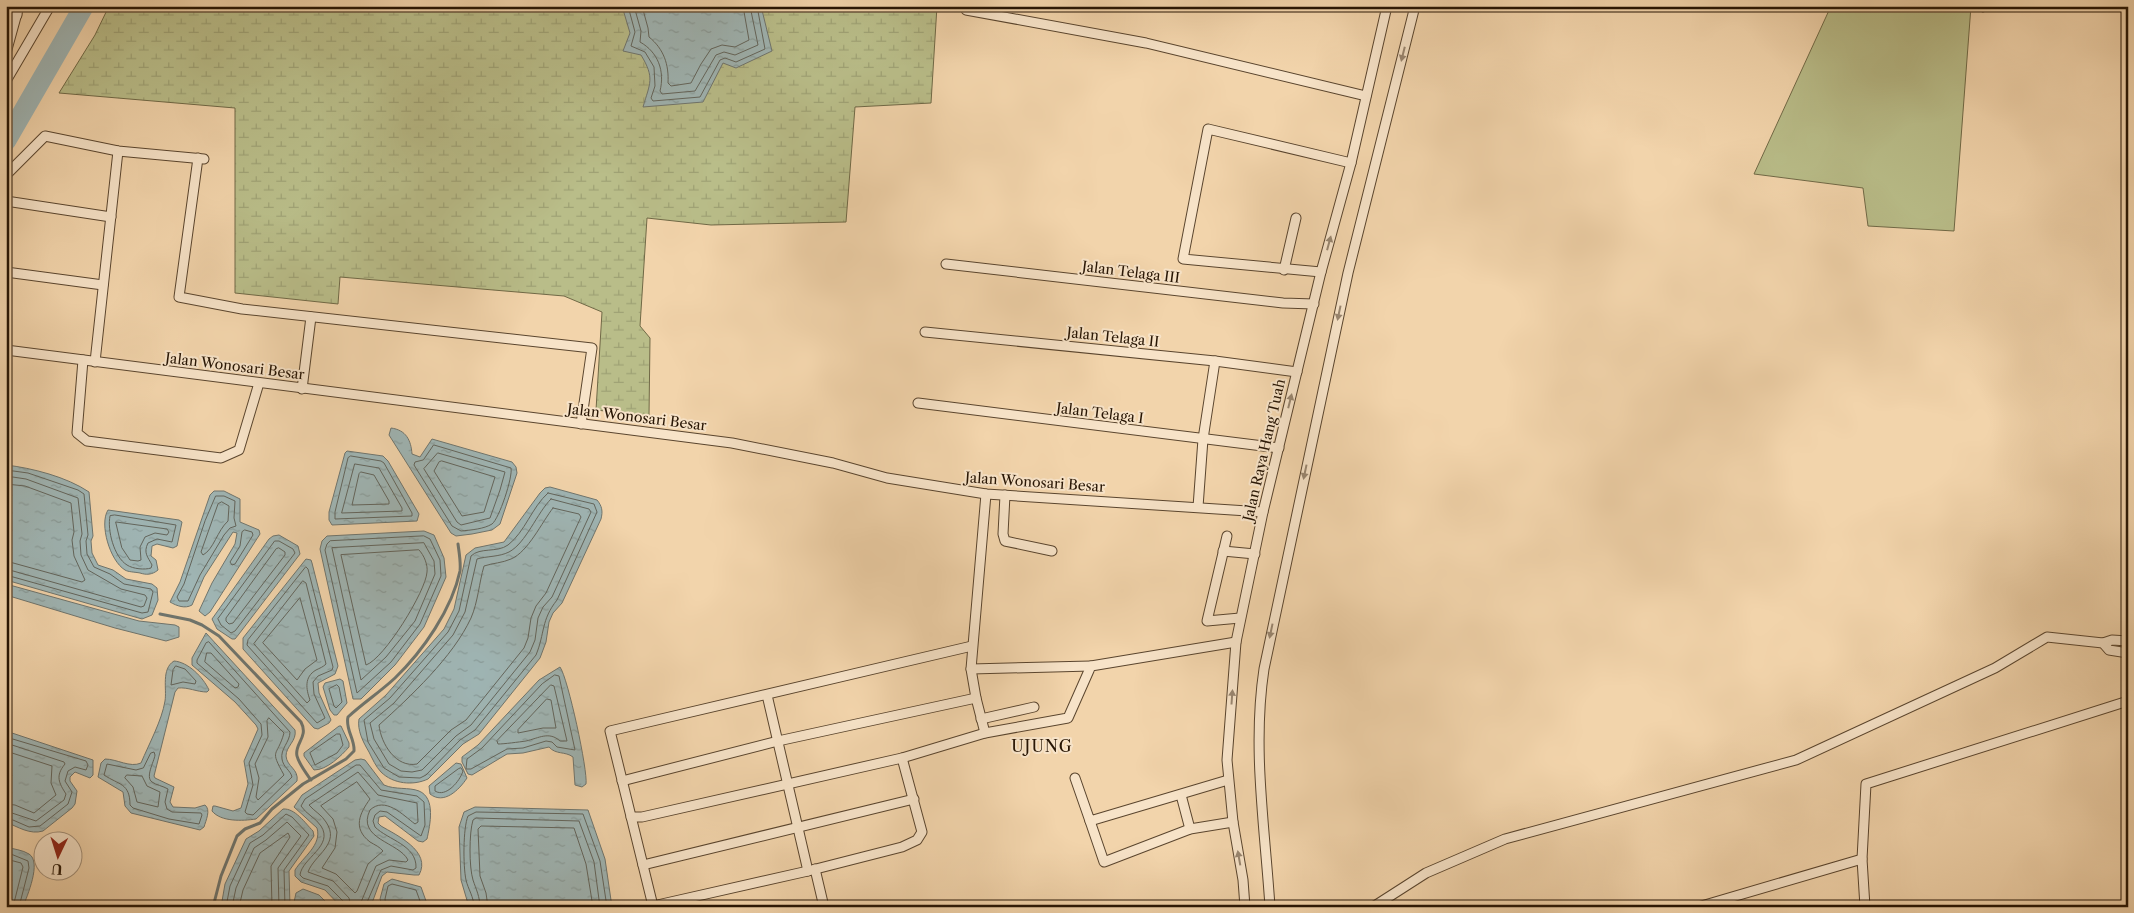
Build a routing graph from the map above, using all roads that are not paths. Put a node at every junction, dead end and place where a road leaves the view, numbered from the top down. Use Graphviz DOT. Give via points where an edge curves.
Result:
graph roads {
  1 [pos="50,6"];
  2 [pos="1387,6"];
  3 [pos="1415,6"];
  4 [pos="966,10"];
  5 [pos="18,11"];
  6 [pos="6,13"];
  7 [pos="6,53"];
  8 [pos="6,80"];
  9 [pos="1366,96"];
  10 [pos="118,151"];
  11 [pos="1350,163"];
  12 [pos="6,175"];
  13 [pos="6,201"];
  14 [pos="111,217"];
  15 [pos="1296,218"];
  16 [pos="946,264"];
  17 [pos="1284,270"];
  18 [pos="6,272"];
  19 [pos="1321,272"];
  20 [pos="103,285"];
  21 [pos="1314,304"];
  22 [pos="311,317"];
  23 [pos="925,332"];
  24 [pos="6,350"];
  25 [pos="83,360"];
  26 [pos="1215,361"];
  27 [pos="95,362"];
  28 [pos="1297,372"];
  29 [pos="259,383"];
  30 [pos="302,389"];
  31 [pos="918,403"];
  32 [pos="582,424"];
  33 [pos="1203,440"];
  34 [pos="1279,448"];
  35 [pos="986,494"];
  36 [pos="1005,495"];
  37 [pos="1198,507"];
  38 [pos="1263,512"];
  39 [pos="1227,536"];
  40 [pos="1052,551"];
  41 [pos="1223,551"];
  42 [pos="1255,554"];
  43 [pos="1240,618"];
  44 [pos="2128,641"];
  45 [pos="1236,642"];
  46 [pos="2103,643"];
  47 [pos="972,646"];
  48 [pos="2128,653"];
  49 [pos="1091,666"];
  50 [pos="971,669"];
  51 [pos="767,695"];
  52 [pos="976,698"];
  53 [pos="2128,701"];
  54 [pos="1034,707"];
  55 [pos="981,719"];
  56 [pos="985,733"];
  57 [pos="778,741"];
  58 [pos="902,758"];
  59 [pos="1075,778"];
  60 [pos="1228,780"];
  61 [pos="622,781"];
  62 [pos="788,784"];
  63 [pos="1181,795"];
  64 [pos="914,799"];
  65 [pos="631,817"];
  66 [pos="1090,821"];
  67 [pos="1233,822"];
  68 [pos="797,827"];
  69 [pos="1190,829"];
  70 [pos="1862,859"];
  71 [pos="643,865"];
  72 [pos="812,870"];
  73 [pos="824,907"];
  74 [pos="1245,907"];
  75 [pos="1270,907"];
  76 [pos="1372,907"];
  77 [pos="1698,907"];
  78 [pos="1865,907"];
  1 -- 8 [label="street"];
  2 -- 9 [label="street, Jalan Raya Hang Tuah"];
  3 -- 75 [label="street, one-way" via="1348,273 1264,669 1258,720"];
  4 -- 9 [label="street" via="1146,44"];
  5 -- 6 [label="street"];
  5 -- 7 [label="street"];
  9 -- 11 [label="street, Jalan Raya Hang Tuah"];
  10 -- 12 [label="street" via="45,136"];
  10 -- 14 [label="street"];
  10 -- 22 [label="street" via="201,159 179,297"];
  11 -- 17 [label="street" via="1208,128 1182,259"];
  19 -- 11 [label="street, Jalan Raya Hang Tuah, one-way"];
  13 -- 14 [label="street"];
  14 -- 20 [label="street"];
  15 -- 17 [label="street"];
  16 -- 21 [label="street, Jalan Telaga III"];
  17 -- 19 [label="street"];
  18 -- 20 [label="street"];
  19 -- 21 [label="street, Jalan Raya Hang Tuah"];
  20 -- 27 [label="street"];
  21 -- 28 [label="street, Jalan Raya Hang Tuah"];
  22 -- 30 [label="street"];
  22 -- 32 [label="street" via="592,348"];
  23 -- 26 [label="street, Jalan Telaga II"];
  24 -- 25 [label="street, Jalan Wonosari Besar"];
  25 -- 27 [label="street, Jalan Wonosari Besar"];
  25 -- 29 [label="street" via="77,433 87,441 221,458 239,450"];
  26 -- 28 [label="street, Jalan Telaga II"];
  26 -- 33 [label="street"];
  27 -- 29 [label="street, Jalan Wonosari Besar"];
  34 -- 28 [label="street, Jalan Raya Hang Tuah, one-way"];
  29 -- 30 [label="street, Jalan Wonosari Besar"];
  30 -- 32 [label="street, Jalan Wonosari Besar"];
  31 -- 33 [label="street, Jalan Telaga I"];
  32 -- 35 [label="street, Jalan Wonosari Besar" via="732,443 833,463 887,478"];
  33 -- 34 [label="street, Jalan Telaga I"];
  33 -- 37 [label="street"];
  34 -- 38 [label="street, Jalan Raya Hang Tuah"];
  35 -- 36 [label="street, Jalan Wonosari Besar"];
  35 -- 47 [label="street"];
  36 -- 37 [label="street, Jalan Wonosari Besar"];
  36 -- 40 [label="street" via="1005,541"];
  37 -- 38 [label="street, Jalan Wonosari Besar"];
  38 -- 42 [label="street, Jalan Raya Hang Tuah"];
  39 -- 41 [label="street"];
  41 -- 42 [label="street"];
  41 -- 43 [label="street" via="1207,621"];
  42 -- 43 [label="street, Jalan Raya Hang Tuah"];
  43 -- 45 [label="street, Jalan Raya Hang Tuah"];
  44 -- 46 [label="street"];
  45 -- 49 [label="street"];
  60 -- 45 [label="street, Jalan Raya Hang Tuah, one-way"];
  46 -- 48 [label="street" via="2109,650"];
  46 -- 76 [label="street" via="2047,637 1995,668 1796,760 1505,839 1426,872"];
  47 -- 50 [label="street"];
  47 -- 51 [label="street"];
  49 -- 50 [label="street"];
  49 -- 56 [label="street" via="1068,718"];
  50 -- 52 [label="street"];
  51 -- 57 [label="street"];
  51 -- 61 [label="street" via="610,731"];
  52 -- 55 [label="street"];
  52 -- 57 [label="street"];
  53 -- 70 [label="street" via="1866,784"];
  54 -- 55 [label="street"];
  55 -- 56 [label="street"];
  56 -- 58 [label="street"];
  57 -- 61 [label="street"];
  57 -- 62 [label="street"];
  58 -- 62 [label="street"];
  58 -- 64 [label="street"];
  59 -- 66 [label="street"];
  60 -- 63 [label="street"];
  60 -- 67 [label="street, Jalan Raya Hang Tuah"];
  61 -- 65 [label="street"];
  62 -- 65 [label="street"];
  62 -- 68 [label="street"];
  63 -- 66 [label="street"];
  63 -- 69 [label="street"];
  64 -- 68 [label="street"];
  64 -- 72 [label="street" via="922,832 917,840 902,847"];
  65 -- 71 [label="street"];
  66 -- 69 [label="street" via="1104,862"];
  67 -- 69 [label="street"];
  74 -- 67 [label="street, Jalan Raya Hang Tuah, one-way"];
  68 -- 71 [label="street"];
  68 -- 72 [label="street"];
  70 -- 77 [label="street"];
  70 -- 78 [label="street"];
  71 -- 72 [label="street" via="653,906"];
  72 -- 73 [label="street"];
}
